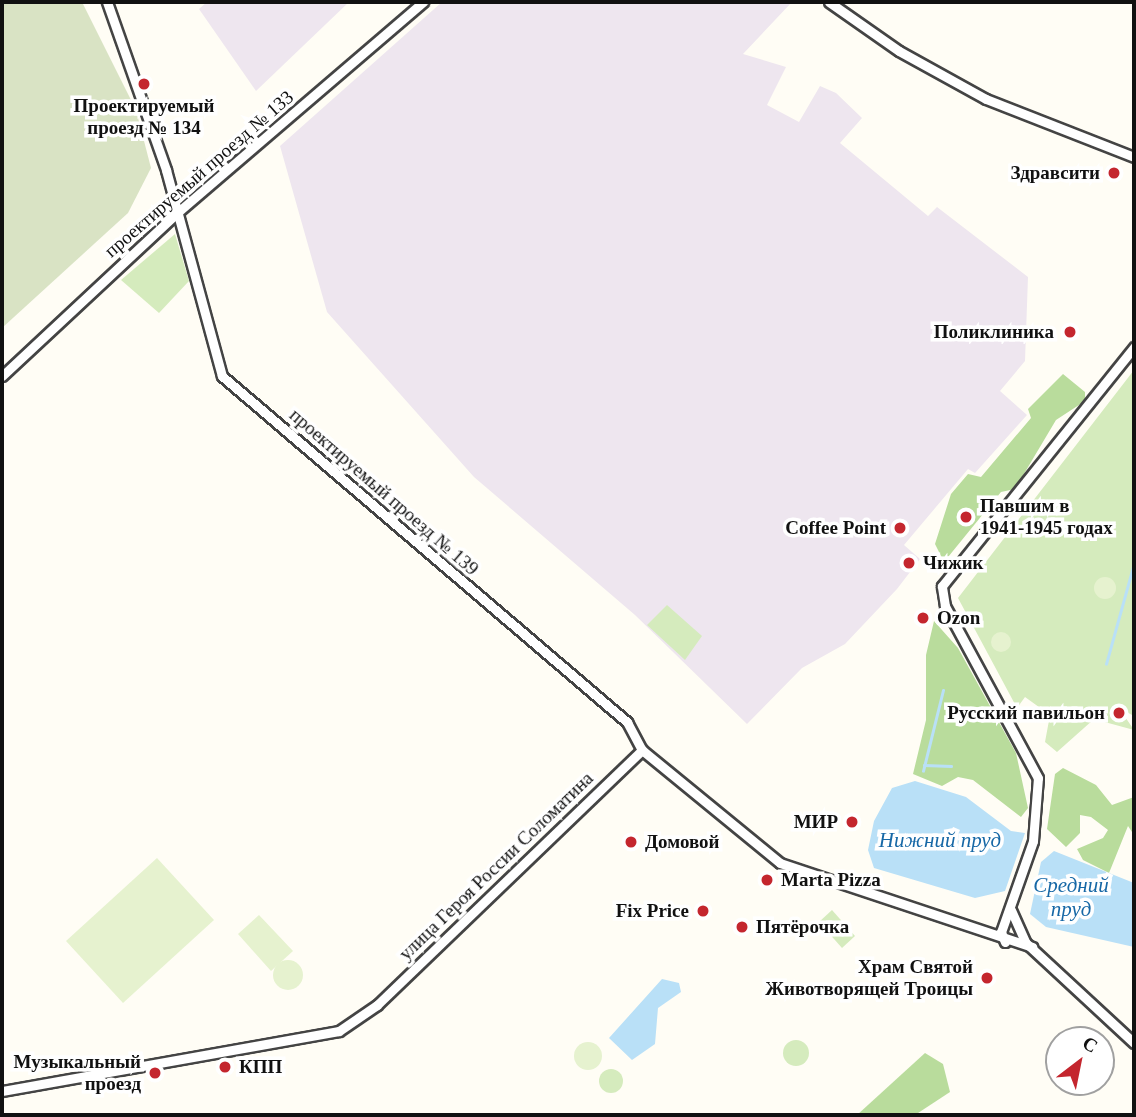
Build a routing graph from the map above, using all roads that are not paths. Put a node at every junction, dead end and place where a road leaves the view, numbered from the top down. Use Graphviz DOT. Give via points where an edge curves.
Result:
graph roads {
  1 [pos="107,2"];
  2 [pos="423,2"];
  3 [pos="829,2"];
  4 [pos="1134,157"];
  5 [pos="178,212"];
  6 [pos="1134,347"];
  7 [pos="2,376"];
  8 [pos="642,750"];
  9 [pos="1012,905"];
  10 [pos="1017,929"];
  11 [pos="1002,931"];
  12 [pos="975,932"];
  13 [pos="1009,943"];
  14 [pos="1032,947"];
  15 [pos="1132,1038"];
  16 [pos="2,1091"];
  1 -- 5 [label="street"];
  2 -- 5 [label="street, проектируемый проезд № 133"];
  3 -- 4 [label="street" via="917,62 986,99"];
  5 -- 7 [label="street, проектируемый проезд № 133"];
  5 -- 8 [label="street, проектируемый проезд № 139" via="222,376 627,722"];
  6 -- 9 [label="street" via="943,586 944,606 1038,778 1033,841"];
  8 -- 12 [label="street" via="762,854"];
  8 -- 16 [label="street, улица Героя России Соломатина" via="377,1006 339,1031"];
  9 -- 10 [label="street"];
  9 -- 11 [label="street"];
  10 -- 11 [label="street"];
  10 -- 13 [label="street"];
  10 -- 14 [label="street"];
  11 -- 12 [label="street"];
  11 -- 13 [label="street"];
  12 -- 13 [label="street"];
  13 -- 14 [label="street"];
  14 -- 15 [label="street"];
}
